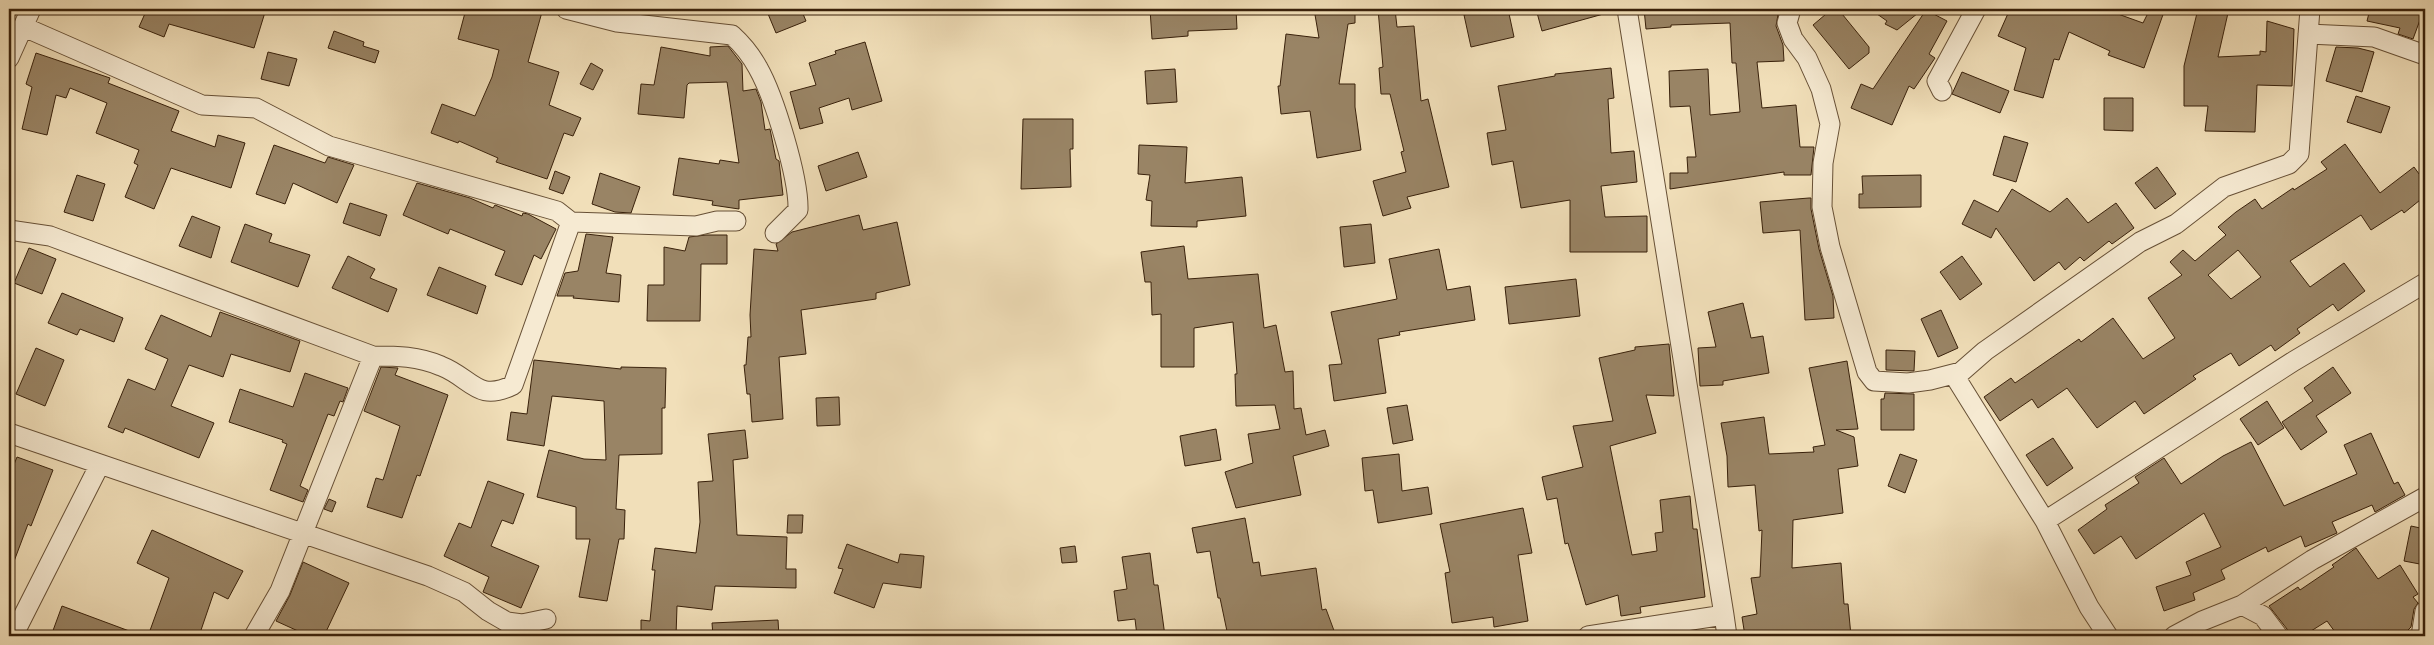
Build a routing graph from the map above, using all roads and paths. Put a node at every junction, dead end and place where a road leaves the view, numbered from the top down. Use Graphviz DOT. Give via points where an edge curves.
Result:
graph roads {
  1 [pos="31,9"];
  2 [pos="566,9"];
  3 [pos="1627,9"];
  4 [pos="1792,9"];
  5 [pos="1976,9"];
  6 [pos="2310,9"];
  7 [pos="24,27"];
  8 [pos="2308,34"];
  9 [pos="2425,55"];
  10 [pos="9,58"];
  11 [pos="1942,91"];
  12 [pos="736,221"];
  13 [pos="571,222"];
  14 [pos="9,230"];
  15 [pos="775,233"];
  16 [pos="2425,283"];
  17 [pos="373,356"];
  18 [pos="1954,375"];
  19 [pos="9,434"];
  20 [pos="100,464"];
  21 [pos="2425,497"];
  22 [pos="2045,521"];
  23 [pos="302,534"];
  24 [pos="2242,605"];
  25 [pos="2425,611"];
  26 [pos="1724,615"];
  27 [pos="546,619"];
  28 [pos="13,636"];
  29 [pos="254,636"];
  30 [pos="1588,636"];
  31 [pos="1727,636"];
  32 [pos="2108,636"];
  33 [pos="2174,636"];
  34 [pos="2278,636"];
  35 [pos="2421,636"];
  1 -- 7 [label="street"];
  2 -- 15 [label="street" via="617,22 732,35 744,47 759,69 781,126 798,198 798,210"];
  3 -- 26 [label="street"];
  4 -- 18 [label="street" via="1787,23 1792,39 1807,58 1821,90 1830,124 1823,163 1822,207 1832,255 1867,372 1874,381 1889,384 1923,382"];
  5 -- 11 [label="street" via="1937,81"];
  6 -- 8 [label="street"];
  7 -- 10 [label="street"];
  7 -- 13 [label="street" via="202,105 256,108 329,146 557,211"];
  8 -- 9 [label="street" via="2374,37"];
  8 -- 18 [label="street" via="2299,154 2289,164 2224,187 2176,224 2140,242"];
  12 -- 13 [label="street" via="696,226"];
  13 -- 17 [label="street" via="513,385 498,392 482,391 442,366 406,356"];
  14 -- 17 [label="street" via="50,236"];
  16 -- 22 [label="street" via="2294,361"];
  17 -- 23 [label="street"];
  18 -- 22 [label="street"];
  19 -- 20 [label="street"];
  20 -- 23 [label="street"];
  20 -- 28 [label="street"];
  21 -- 24 [label="street" via="2312,560"];
  22 -- 32 [label="street" via="2089,607"];
  23 -- 27 [label="street" via="428,576 464,592 488,612 507,622 522,624"];
  23 -- 29 [label="street" via="280,591"];
  24 -- 33 [label="street"];
  24 -- 34 [label="street" via="2263,616"];
  25 -- 35 [label="street"];
  26 -- 30 [label="street"];
  26 -- 31 [label="street"];
}
